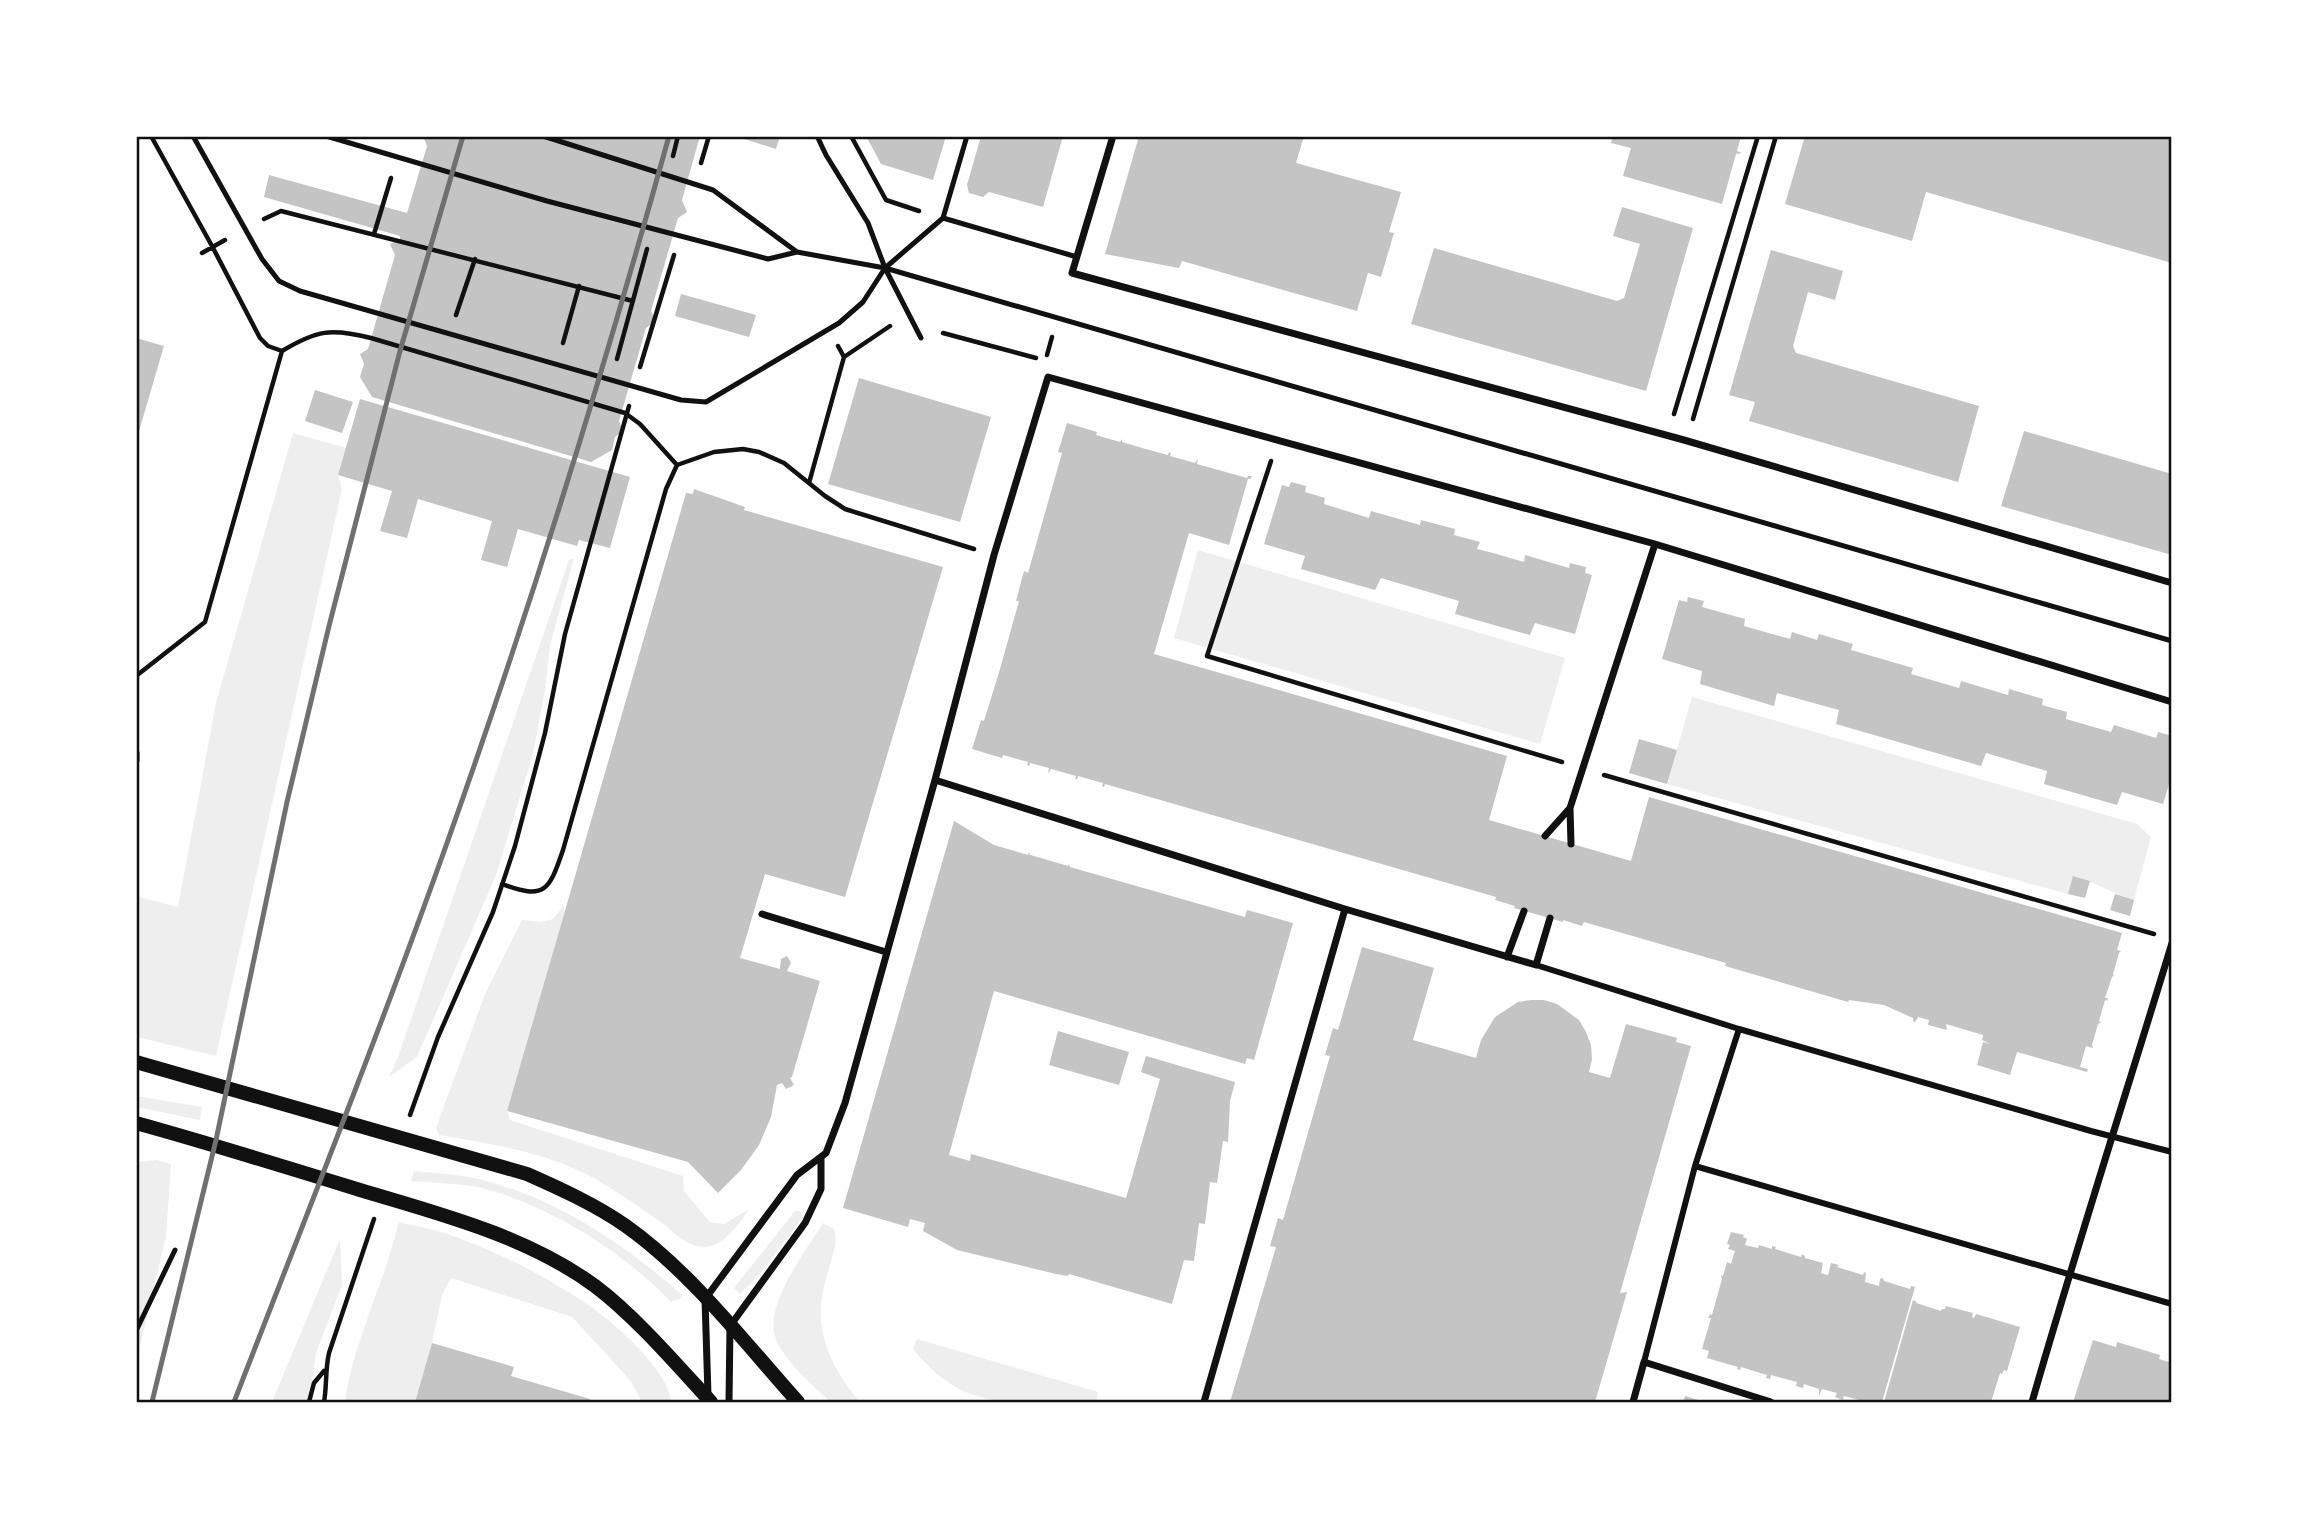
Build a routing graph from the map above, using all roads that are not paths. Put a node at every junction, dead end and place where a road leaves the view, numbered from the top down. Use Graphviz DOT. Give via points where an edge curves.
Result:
graph roads {
  1 [pos="192,136"];
  2 [pos="326,136"];
  3 [pos="543,136"];
  4 [pos="817,136"];
  5 [pos="967,136"];
  6 [pos="1113,136"];
  7 [pos="943,218"];
  8 [pos="797,251"];
  9 [pos="1077,257"];
  10 [pos="885,268"];
  11 [pos="921,338"];
  12 [pos="1655,544"];
  13 [pos="2172,583"];
  14 [pos="2172,641"];
  15 [pos="2172,702"];
  16 [pos="136,753"];
  17 [pos="136,760"];
  18 [pos="935,780"];
  19 [pos="1570,808"];
  20 [pos="1545,836"];
  21 [pos="1571,844"];
  22 [pos="1345,909"];
  23 [pos="1524,911"];
  24 [pos="762,914"];
  25 [pos="1550,918"];
  26 [pos="2172,943"];
  27 [pos="886,952"];
  28 [pos="1507,957"];
  29 [pos="1536,965"];
  30 [pos="1739,1029"];
  31 [pos="136,1062"];
  32 [pos="136,1123"];
  33 [pos="2113,1137"];
  34 [pos="2172,1152"];
  35 [pos="821,1158"];
  36 [pos="1695,1166"];
  37 [pos="175,1250"];
  38 [pos="2069,1274"];
  39 [pos="705,1299"];
  40 [pos="2172,1304"];
  41 [pos="730,1326"];
  42 [pos="136,1331"];
  43 [pos="1644,1362"];
  44 [pos="708,1401"];
  45 [pos="729,1402"];
  46 [pos="798,1402"];
  47 [pos="1204,1402"];
  48 [pos="1633,1402"];
  49 [pos="1771,1402"];
  50 [pos="2032,1402"];
  1 -- 10 [label="lane" via="279,281 300,291 671,398 706,402 828,330 863,302"];
  2 -- 8 [label="lane" via="768,259"];
  3 -- 8 [label="lane" via="713,190"];
  4 -- 10 [label="lane" via="868,223"];
  5 -- 7 [label="lane"];
  6 -- 9 [label="street"];
  7 -- 9 [label="lane"];
  7 -- 10 [label="lane"];
  8 -- 10 [label="lane"];
  9 -- 13 [label="street" via="1072,273 1687,441"];
  10 -- 11 [label="lane"];
  10 -- 14 [label="lane"];
  12 -- 15 [label="street"];
  12 -- 18 [label="street" via="1048,377"];
  12 -- 19 [label="street"];
  16 -- 17 [label="street"];
  18 -- 22 [label="street"];
  18 -- 27 [label="street"];
  19 -- 20 [label="street"];
  19 -- 21 [label="street"];
  22 -- 28 [label="street"];
  22 -- 47 [label="street"];
  23 -- 28 [label="street"];
  24 -- 27 [label="street"];
  25 -- 29 [label="street"];
  26 -- 33 [label="street"];
  27 -- 35 [label="street" via="845,1103"];
  28 -- 29 [label="street"];
  29 -- 30 [label="street"];
  30 -- 33 [label="street"];
  30 -- 36 [label="street"];
  31 -- 39 [label="main road" via="527,1174 567,1191 625,1226 678,1268"];
  32 -- 44 [label="main road" via="411,1205 537,1251 594,1285 620,1307"];
  33 -- 34 [label="street"];
  33 -- 38 [label="street"];
  35 -- 39 [label="street" via="797,1175"];
  35 -- 41 [label="street" via="821,1188 805,1223"];
  36 -- 38 [label="street"];
  36 -- 43 [label="street"];
  37 -- 42 [label="lane"];
  38 -- 40 [label="street"];
  38 -- 50 [label="street"];
  39 -- 41 [label="main road"];
  39 -- 44 [label="street"];
  41 -- 45 [label="street"];
  41 -- 46 [label="main road"];
  43 -- 48 [label="street"];
  43 -- 49 [label="street"];
}
